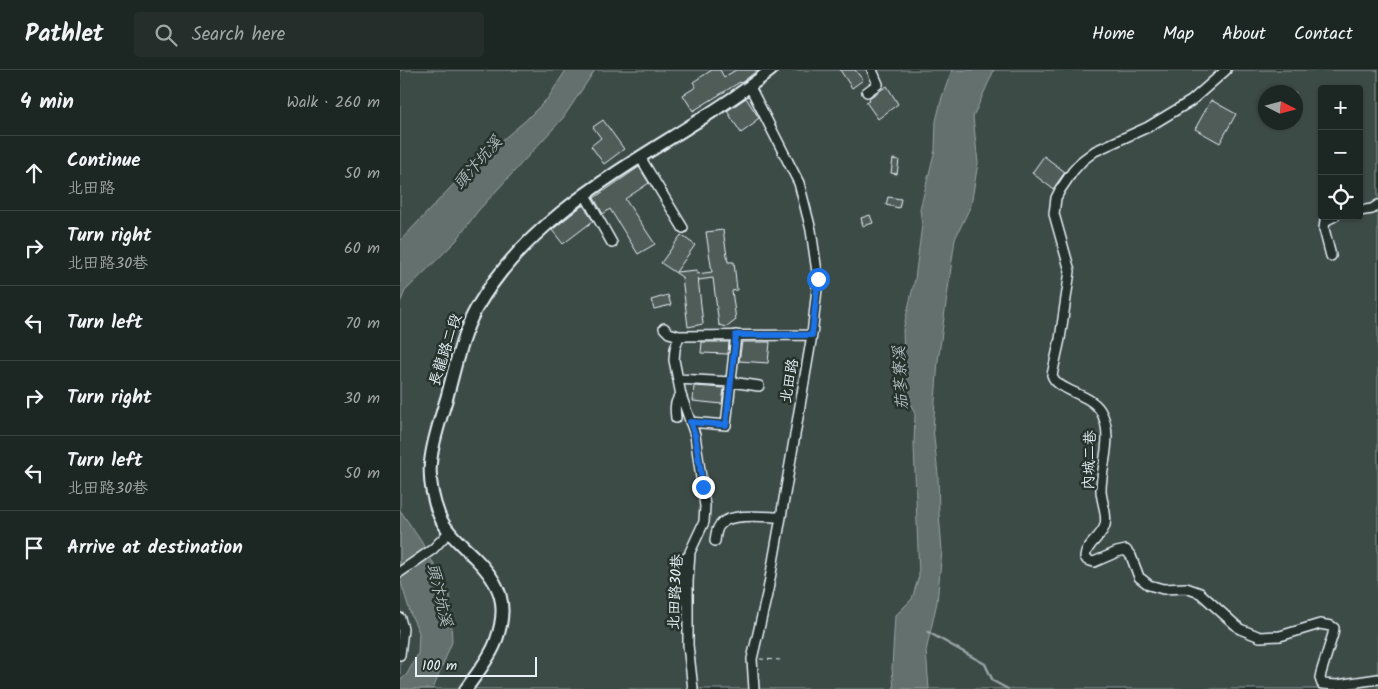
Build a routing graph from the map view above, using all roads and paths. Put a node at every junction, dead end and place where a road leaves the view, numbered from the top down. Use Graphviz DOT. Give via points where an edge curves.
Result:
graph roads {
  1 [pos="771,70"];
  2 [pos="872,70"];
  3 [pos="1226,70"];
  4 [pos="750,87"];
  5 [pos="866,92"];
  6 [pos="640,157"];
  7 [pos="586,195"];
  8 [pos="1378,205"];
  9 [pos="1363,210"];
  10 [pos="1327,220"];
  11 [pos="683,228"];
  12 [pos="612,243"];
  13 [pos="1331,256"];
  14 [pos="664,328"];
  15 [pos="736,335"];
  16 [pos="812,335"];
  17 [pos="679,336"];
  18 [pos="678,378"];
  19 [pos="731,382"];
  20 [pos="759,386"];
  21 [pos="681,395"];
  22 [pos="676,418"];
  23 [pos="690,422"];
  24 [pos="781,517"];
  25 [pos="449,532"];
  26 [pos="715,541"];
  27 [pos="690,552"];
  28 [pos="400,572"];
  29 [pos="678,607"];
  30 [pos="400,618"];
  31 [pos="400,656"];
  32 [pos="752,658"];
  33 [pos="783,660"];
  34 [pos="1378,679"];
  35 [pos="466,689"];
  36 [pos="693,689"];
  37 [pos="754,689"];
  1 -- 4 [label="main road, 長龍路二段"];
  2 -- 5 [label="street" via="878,84"];
  3 -- 34 [label="street, 內城二巷" via="1190,101 1083,160 1056,198 1056,220 1070,271 1052,375 1057,383 1090,399 1101,411 1107,436 1101,491 1106,524 1084,556 1094,562 1126,550 1139,577 1148,584 1163,589 1186,588 1200,593 1240,629 1260,637 1280,636 1320,624 1331,626 1333,634 1320,673 1322,684"];
  4 -- 6 [label="main road, 長龍路二段"];
  4 -- 16 [label="street, 北田路" via="799,183 809,222 818,279"];
  6 -- 7 [label="main road, 長龍路二段"];
  6 -- 11 [label="street"];
  7 -- 12 [label="street"];
  7 -- 25 [label="main road, 長龍路二段" via="533,236 503,267 476,310 464,338 430,456 429,480 439,516"];
  8 -- 9 [label="street"];
  10 -- 13 [label="street" via="1324,229"];
  14 -- 17 [label="street"];
  15 -- 16 [label="street"];
  15 -- 17 [label="street"];
  15 -- 19 [label="street"];
  16 -- 24 [label="street, 北田路"];
  17 -- 18 [label="street, 北田路30巷" via="674,360"];
  18 -- 19 [label="street"];
  18 -- 21 [label="street, 北田路30巷"];
  19 -- 20 [label="street"];
  19 -- 23 [label="street" via="726,425"];
  21 -- 22 [label="street" via="676,399"];
  21 -- 23 [label="street, 北田路30巷"];
  23 -- 27 [label="street, 北田路30巷" via="695,435 705,506 704,522"];
  24 -- 26 [label="street" via="730,518 717,529"];
  24 -- 32 [label="street, 北田路"];
  25 -- 28 [label="street" via="434,549"];
  25 -- 35 [label="main road, 長龍路二段" via="486,569 501,595 502,616 496,642"];
  27 -- 29 [label="street" via="683,568"];
  27 -- 36 [label="street, 北田路30巷" via="688,645"];
  30 -- 31 [label="street" via="403,628"];
  32 -- 33 [label="path"];
  32 -- 37 [label="street, 北田路"];
}
